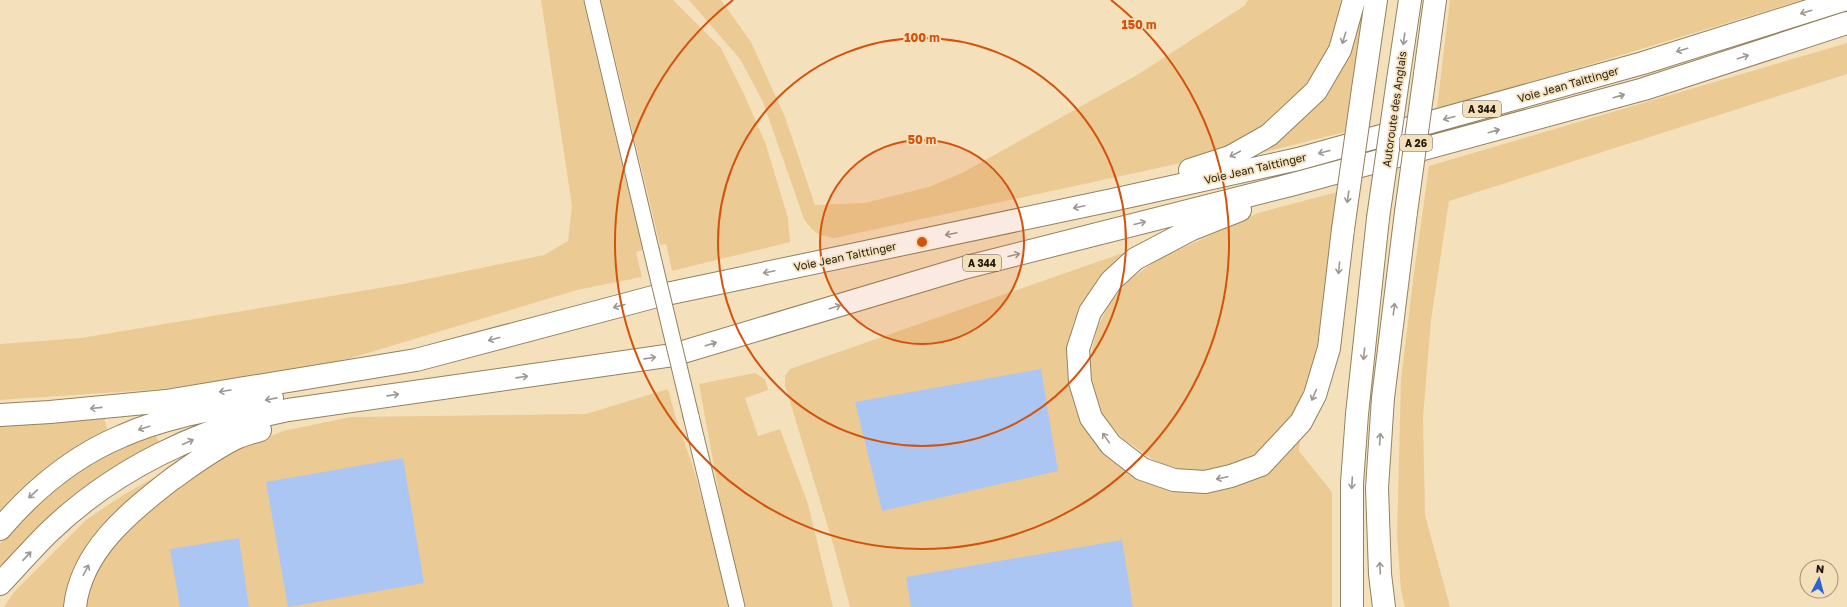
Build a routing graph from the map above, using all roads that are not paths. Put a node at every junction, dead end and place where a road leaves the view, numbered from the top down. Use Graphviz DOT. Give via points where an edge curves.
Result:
graph roads {
  1 [pos="592,0"];
  2 [pos="1354,0"];
  3 [pos="1376,0"];
  4 [pos="1410,0"];
  5 [pos="1435,0"];
  6 [pos="1843,0"];
  7 [pos="1847,23"];
  8 [pos="1294,184"];
  9 [pos="1117,199"];
  10 [pos="416,360"];
  11 [pos="354,400"];
  12 [pos="0,415"];
  13 [pos="0,529"];
  14 [pos="0,584"];
  15 [pos="74,607"];
  16 [pos="737,607"];
  17 [pos="1352,607"];
  18 [pos="1384,607"];
  1 -- 16 [label="street, bridge"];
  2 -- 9 [label="highway, one-way" via="1340,50 1316,91 1269,136 1230,157 1166,176"];
  3 -- 8 [label="highway, one-way, bridge" via="1329,348 1315,395 1301,422 1261,465 1205,482 1174,480 1142,469 1111,445 1091,418 1080,382 1078,349 1090,312 1111,281 1135,259 1192,229 1259,202 1279,197"];
  4 -- 17 [label="highway, Autoroute des Anglais / A 26, one-way, bridge" via="1378,218 1357,414 1352,483"];
  18 -- 5 [label="highway, A 26, one-way, bridge" via="1376,488 1383,398"];
  6 -- 9 [label="highway, Voie Jean Taittinger / A 344, one-way" via="1643,63 1472,112 1298,159"];
  8 -- 7 [label="highway, A 344, one-way" via="1644,89"];
  11 -- 8 [label="highway, A 344, one-way" via="673,355 967,267"];
  9 -- 10 [label="highway, Voie Jean Taittinger / A 344, one-way" via="657,296"];
  10 -- 12 [label="highway, one-way" via="166,401"];
  10 -- 13 [label="highway, one-way" via="372,379 200,412 123,435 78,458 54,475 13,513"];
  14 -- 11 [label="highway, one-way" via="48,533 86,501 149,459 219,428 254,417"];
  15 -- 11 [label="highway, one-way" via="83,575 94,554 111,533 158,490 198,460 234,439"];
}
